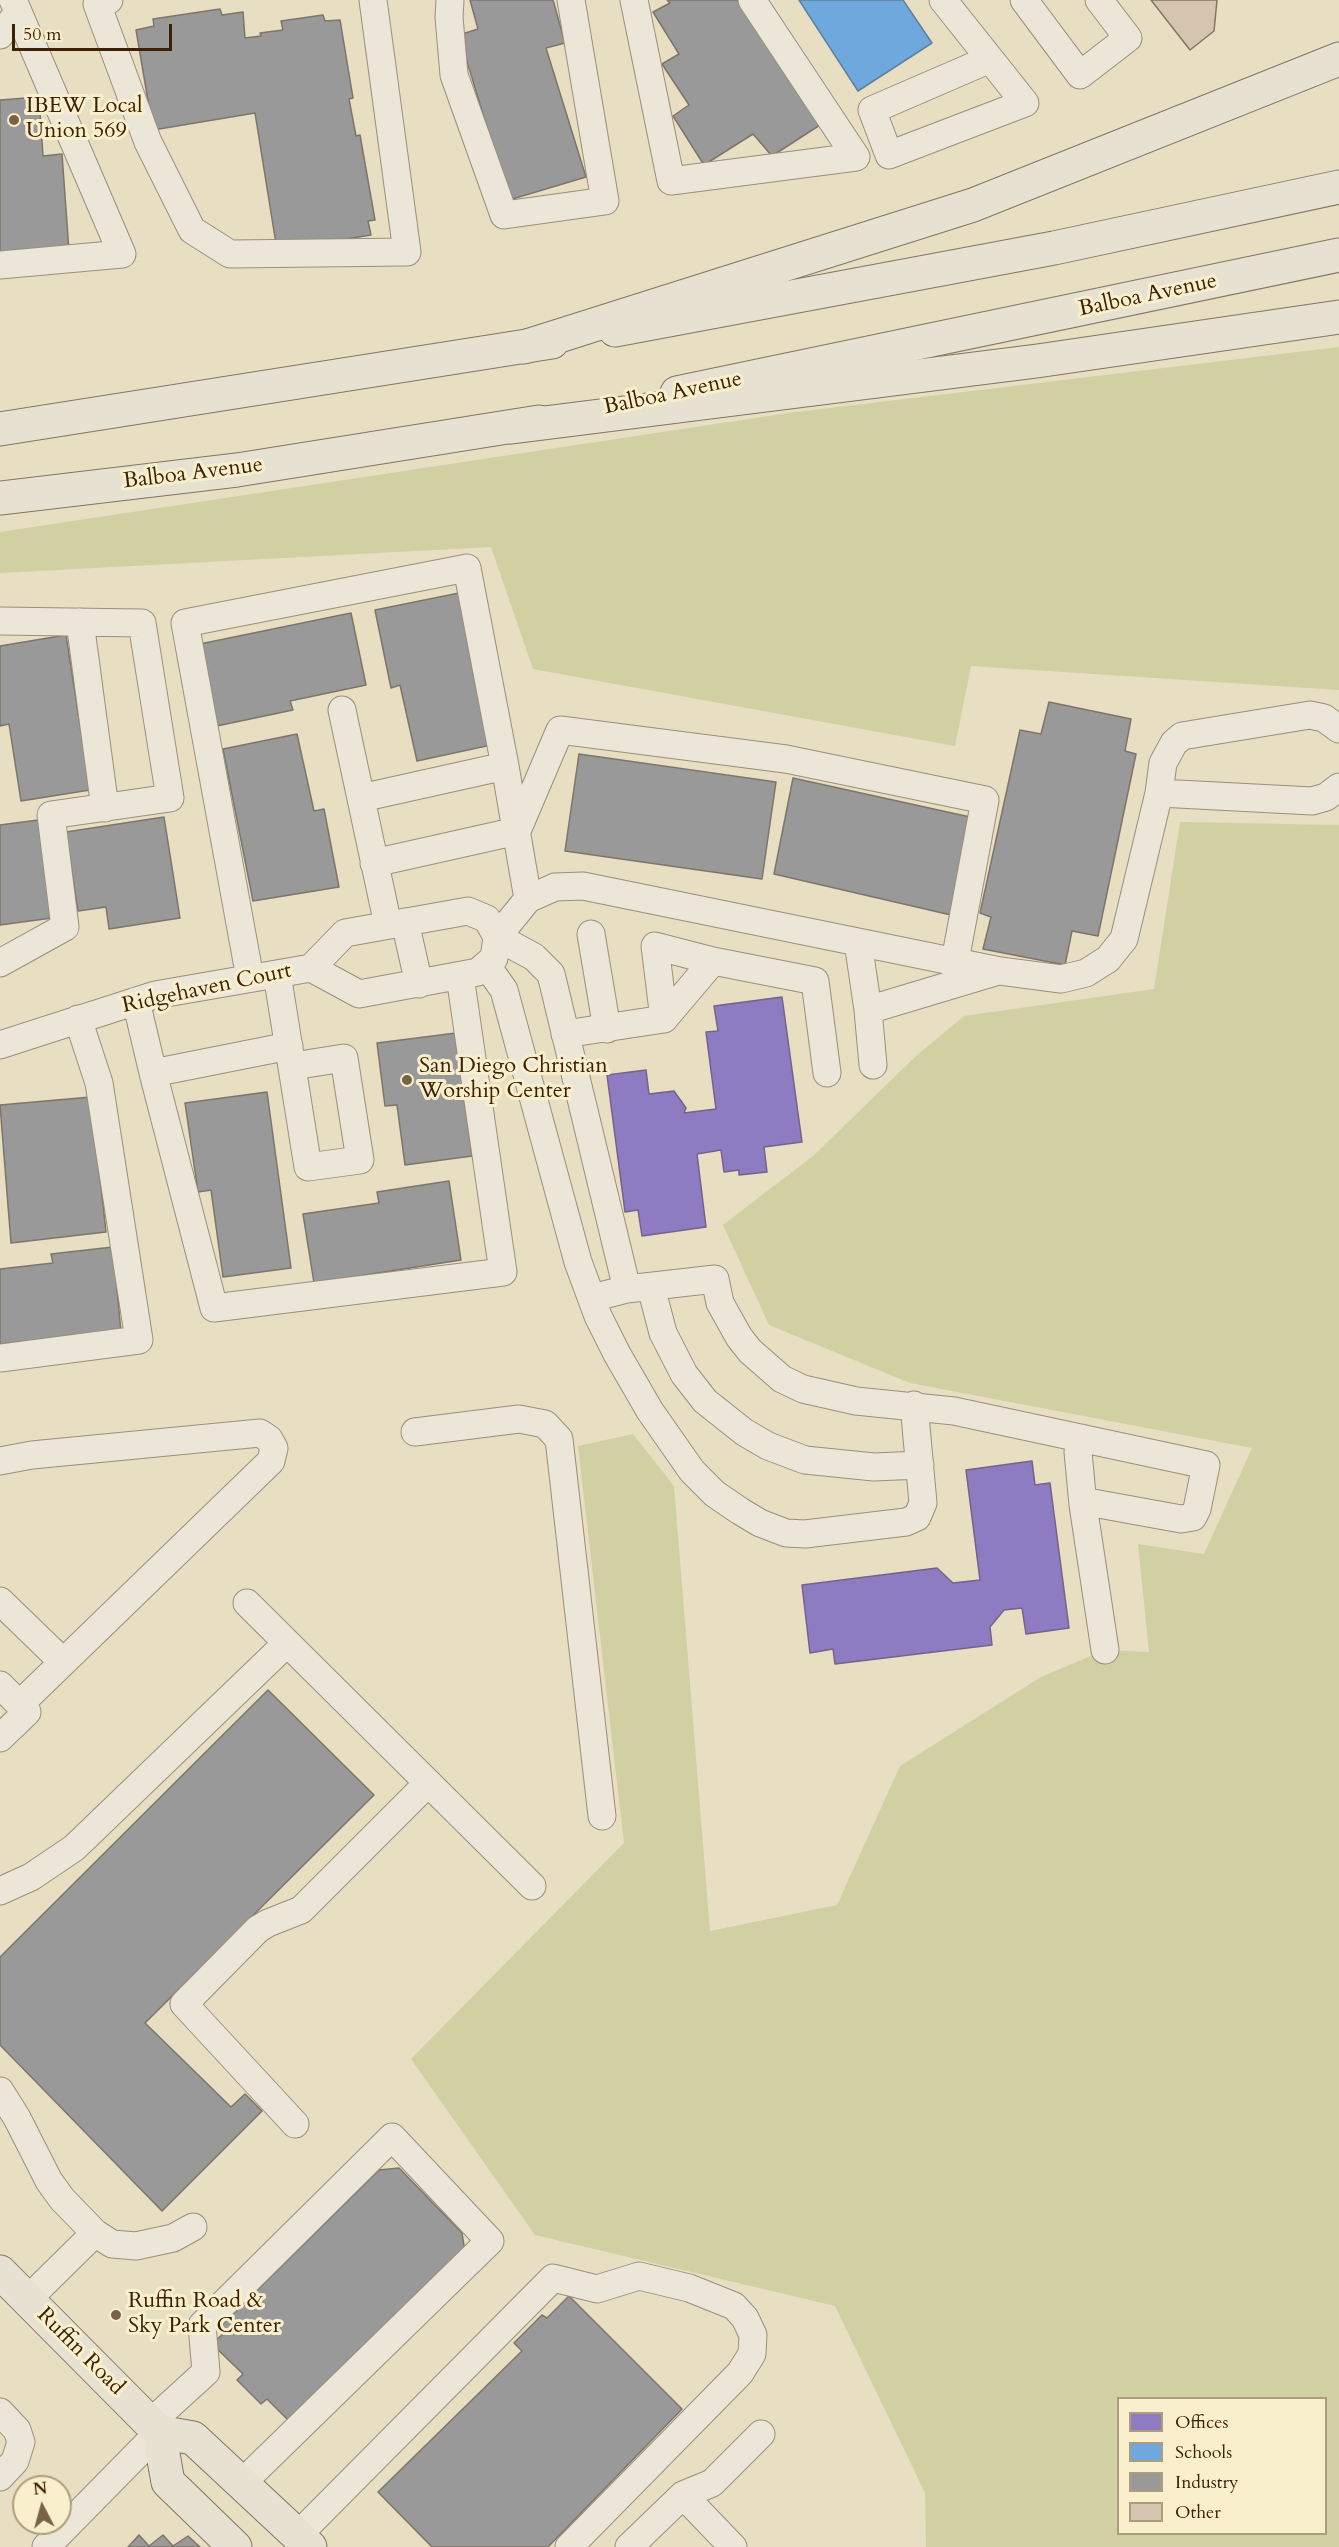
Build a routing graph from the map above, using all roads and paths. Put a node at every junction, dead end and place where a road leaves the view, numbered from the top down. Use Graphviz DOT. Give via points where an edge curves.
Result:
graph roads {
  1 [pos="109,0"];
  2 [pos="374,0"];
  3 [pos="450,0"];
  4 [pos="571,0"];
  5 [pos="634,0"];
  6 [pos="752,0"];
  7 [pos="943,0"];
  8 [pos="1024,0"];
  9 [pos="1099,0"];
  10 [pos="15,7"];
  11 [pos="0,35"];
  12 [pos="990,59"];
  13 [pos="1339,59"];
  14 [pos="1339,188"];
  15 [pos="1339,255"];
  16 [pos="0,265"];
  17 [pos="1339,317"];
  18 [pos="524,347"];
  19 [pos="512,427"];
  20 [pos="0,429"];
  21 [pos="0,498"];
  22 [pos="0,621"];
  23 [pos="80,622"];
  24 [pos="342,710"];
  25 [pos="1339,729"];
  26 [pos="506,766"];
  27 [pos="1339,788"];
  28 [pos="1159,793"];
  29 [pos="361,798"];
  30 [pos="105,808"];
  31 [pos="517,831"];
  32 [pos="374,863"];
  33 [pos="528,898"];
  34 [pos="396,923"];
  35 [pos="591,934"];
  36 [pos="497,937"];
  37 [pos="858,942"];
  38 [pos="713,960"];
  39 [pos="955,961"];
  40 [pos="0,963"];
  41 [pos="487,966"];
  42 [pos="311,968"];
  43 [pos="1000,971"];
  44 [pos="277,974"];
  45 [pos="460,976"];
  46 [pos="250,978"];
  47 [pos="419,984"];
  48 [pos="136,1001"];
  49 [pos="868,1011"];
  50 [pos="78,1019"];
  51 [pos="664,1019"];
  52 [pos="607,1029"];
  53 [pos="565,1034"];
  54 [pos="0,1045"];
  55 [pos="873,1065"];
  56 [pos="153,1073"];
  57 [pos="827,1073"];
  58 [pos="639,1288"];
  59 [pos="592,1298"];
  60 [pos="0,1358"];
  61 [pos="914,1405"];
  62 [pos="415,1432"];
  63 [pos="1081,1438"];
  64 [pos="0,1461"];
  65 [pos="920,1466"];
  66 [pos="1083,1505"];
  67 [pos="0,1600"];
  68 [pos="247,1603"];
  69 [pos="287,1643"];
  70 [pos="1105,1650"];
  71 [pos="63,1662"];
  72 [pos="0,1685"];
  73 [pos="20,1704"];
  74 [pos="0,1738"];
  75 [pos="428,1783"];
  76 [pos="602,1816"];
  77 [pos="532,1886"];
  78 [pos="0,1891"];
  79 [pos="0,2091"];
  80 [pos="295,2124"];
  81 [pos="193,2227"];
  82 [pos="95,2233"];
  83 [pos="0,2272"];
  84 [pos="27,2300"];
  85 [pos="0,2412"];
  86 [pos="155,2428"];
  87 [pos="761,2434"];
  88 [pos="0,2477"];
  89 [pos="242,2483"];
  90 [pos="683,2495"];
  91 [pos="304,2541"];
  92 [pos="46,2547"];
  93 [pos="235,2547"];
  94 [pos="569,2547"];
  95 [pos="629,2547"];
  96 [pos="733,2547"];
  1 -- 2 [label="street" via="98,4 148,142 192,230 230,254 407,252"];
  3 -- 4 [label="street" via="454,75 504,215 605,201"];
  5 -- 6 [label="street" via="671,181 856,157"];
  7 -- 12 [label="street"];
  8 -- 9 [label="street" via="1080,75 1128,38"];
  10 -- 11 [label="street"];
  10 -- 16 [label="street" via="122,254"];
  12 -- 12 [label="street" via="1025,103 889,155 872,110"];
  13 -- 18 [label="main road" via="973,205"];
  14 -- 18 [label="main road" via="1054,248"];
  15 -- 19 [label="main road, Balboa Avenue"];
  17 -- 19 [label="main road" via="1037,361"];
  18 -- 20 [label="main road"];
  19 -- 21 [label="main road, Balboa Avenue" via="237,470"];
  22 -- 23 [label="street"];
  23 -- 30 [label="street"];
  23 -- 30 [label="street" via="142,623 170,798"];
  24 -- 29 [label="street"];
  25 -- 28 [label="street" via="1324,718 1310,715 1182,736 1167,752"];
  26 -- 29 [label="street"];
  26 -- 31 [label="street"];
  26 -- 46 [label="street" via="467,568 185,623"];
  27 -- 28 [label="street" via="1312,801"];
  28 -- 43 [label="street" via="1124,939 1108,959 1086,973 1061,979"];
  29 -- 32 [label="street"];
  30 -- 40 [label="street" via="51,816 65,927"];
  31 -- 32 [label="street"];
  31 -- 33 [label="street"];
  31 -- 39 [label="street" via="560,730 786,759 985,800"];
  32 -- 34 [label="street"];
  33 -- 36 [label="street"];
  33 -- 37 [label="street" via="555,887 583,886"];
  34 -- 36 [label="street, Ridgehaven Court" via="468,911 487,919"];
  34 -- 42 [label="street, Ridgehaven Court" via="345,933"];
  34 -- 47 [label="street"];
  35 -- 52 [label="street"];
  36 -- 41 [label="street" via="494,958"];
  36 -- 53 [label="street" via="534,957 551,974"];
  37 -- 39 [label="street"];
  37 -- 49 [label="street"];
  38 -- 51 [label="street"];
  38 -- 51 [label="street" via="655,946"];
  38 -- 57 [label="street" via="814,981"];
  39 -- 43 [label="street"];
  41 -- 45 [label="street, Ridgehaven Court"];
  41 -- 59 [label="street" via="504,990 578,1262"];
  42 -- 44 [label="street, Ridgehaven Court"];
  42 -- 47 [label="street, Ridgehaven Court" via="359,994"];
  43 -- 49 [label="street"];
  44 -- 46 [label="street, Ridgehaven Court"];
  44 -- 56 [label="street" via="291,1056"];
  45 -- 47 [label="street, Ridgehaven Court"];
  45 -- 56 [label="street" via="503,1272 214,1308"];
  46 -- 48 [label="street, Ridgehaven Court"];
  48 -- 50 [label="street, Ridgehaven Court"];
  48 -- 56 [label="street"];
  49 -- 55 [label="street"];
  50 -- 54 [label="street, Ridgehaven Court"];
  50 -- 60 [label="street" via="99,1083 139,1340"];
  51 -- 52 [label="street"];
  52 -- 53 [label="street"];
  53 -- 58 [label="street"];
  58 -- 59 [label="street"];
  58 -- 61 [label="street" via="715,1280 720,1303 739,1337 782,1379 830,1396"];
  58 -- 65 [label="street" via="684,1374 705,1401 744,1432 805,1460 864,1467"];
  59 -- 65 [label="street" via="632,1382 693,1472 715,1494 760,1524 786,1533 805,1534 906,1522 917,1517 923,1503"];
  61 -- 63 [label="street"];
  61 -- 65 [label="street"];
  62 -- 76 [label="street" via="519,1419 545,1424 559,1439"];
  63 -- 66 [label="street" via="1078,1452"];
  63 -- 66 [label="street" via="1206,1465 1193,1517 1181,1519 1093,1503"];
  64 -- 71 [label="street" via="260,1433 274,1448 271,1461"];
  66 -- 70 [label="street"];
  67 -- 71 [label="street"];
  68 -- 69 [label="street"];
  69 -- 75 [label="street"];
  69 -- 78 [label="street" via="74,1848 31,1877"];
  71 -- 73 [label="street"];
  72 -- 73 [label="street"];
  73 -- 74 [label="street" via="27,1712"];
  75 -- 77 [label="street"];
  75 -- 80 [label="street" via="301,1910 263,1926 184,2004"];
  79 -- 82 [label="street" via="48,2181"];
  81 -- 82 [label="street" via="173,2238 136,2246 112,2244"];
  82 -- 84 [label="street"];
  83 -- 84 [label="main road, Ruffin Road"];
  84 -- 86 [label="main road, Ruffin Road"];
  85 -- 88 [label="street" via="17,2430 21,2442 15,2461"];
  86 -- 89 [label="main road" via="193,2438"];
  86 -- 89 [label="street" via="206,2372 202,2325 392,2137 490,2241"];
  86 -- 92 [label="street"];
  86 -- 93 [label="main road" via="168,2482"];
  87 -- 90 [label="street" via="712,2483"];
  89 -- 91 [label="main road"];
  90 -- 95 [label="street"];
  90 -- 96 [label="street"];
  91 -- 94 [label="street" via="553,2278 597,2289 639,2276 689,2288 734,2306 753,2335 752,2354 740,2373"];
}
